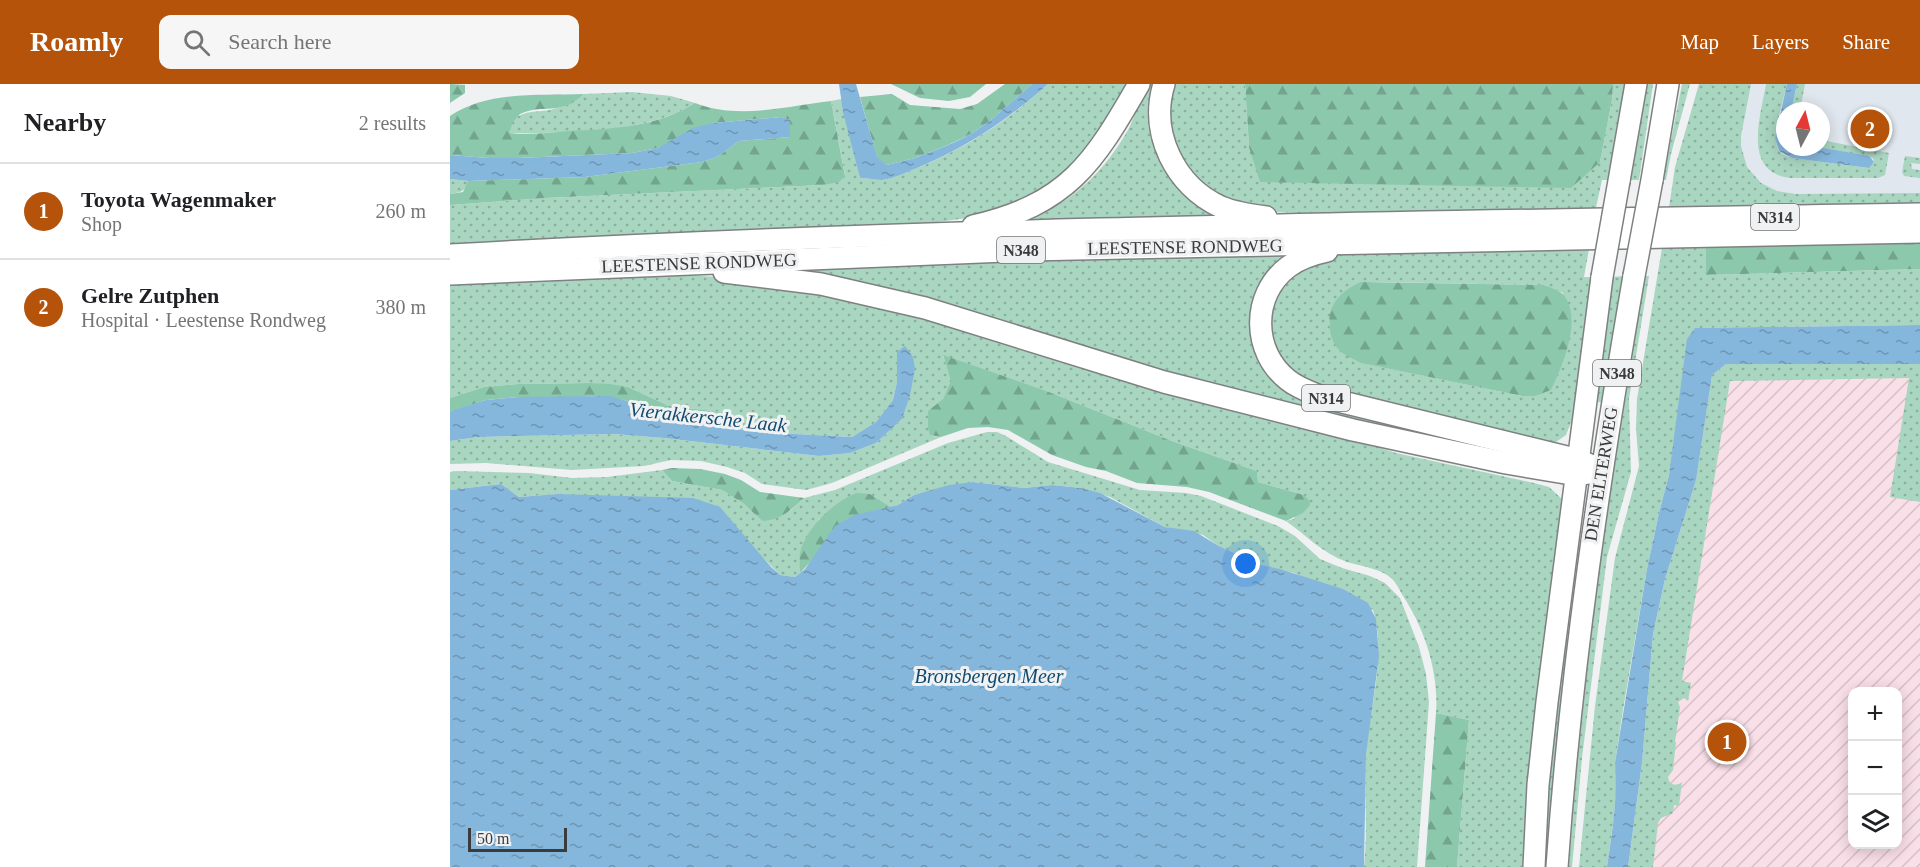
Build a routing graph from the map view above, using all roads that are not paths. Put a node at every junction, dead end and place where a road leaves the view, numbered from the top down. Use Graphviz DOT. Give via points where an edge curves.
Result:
graph roads {
  1 [pos="1139,84"];
  2 [pos="1164,84"];
  3 [pos="1636,84"];
  4 [pos="1668,84"];
  5 [pos="1920,214"];
  6 [pos="1323,225"];
  7 [pos="1920,232"];
  8 [pos="934,235"];
  9 [pos="1370,243"];
  10 [pos="450,255"];
  11 [pos="672,264"];
  12 [pos="450,274"];
  13 [pos="1588,382"];
  14 [pos="1538,451"];
  15 [pos="1519,465"];
  16 [pos="1578,468"];
  17 [pos="1601,471"];
  18 [pos="1571,520"];
  19 [pos="1534,867"];
  20 [pos="1557,867"];
  1 -- 8 [label="main road, N348" via="1096,155 1062,188 1020,211"];
  2 -- 6 [label="main road, N314" via="1159,116 1163,140 1174,166 1193,189 1235,212"];
  3 -- 13 [label="main road, DEN ELTERWEG / N314, bridge"];
  4 -- 17 [label="main road, DEN ELTERWEG / N348, bridge"];
  5 -- 6 [label="main road, LEESTENSE RONDWEG / N314"];
  6 -- 8 [label="main road, LEESTENSE RONDWEG / N348"];
  7 -- 9 [label="main road, LEESTENSE RONDWEG / N314"];
  8 -- 10 [label="main road, LEESTENSE RONDWEG / N348"];
  9 -- 11 [label="main road, LEESTENSE RONDWEG / N348" via="1027,250"];
  9 -- 14 [label="main road, N314" via="1304,258 1278,276 1264,302 1260,327 1274,367 1303,390 1322,397"];
  11 -- 12 [label="main road, LEESTENSE RONDWEG / N348"];
  11 -- 15 [label="main road, N348" via="865,293 1227,399"];
  13 -- 14 [label="main road, N314" via="1570,441 1557,449"];
  13 -- 16 [label="main road, DEN ELTERWEG / N314"];
  14 -- 16 [label="main road, N314"];
  15 -- 16 [label="main road, N348"];
  15 -- 18 [label="main road, N348" via="1543,475 1563,490"];
  16 -- 17 [label="main road, N348"];
  16 -- 18 [label="main road, DEN ELTERWEG / N314"];
  17 -- 20 [label="main road, DEN ELTERWEG" via="1580,626"];
  18 -- 19 [label="main road, DEN ELTERWEG / N314" via="1538,785"];
}
